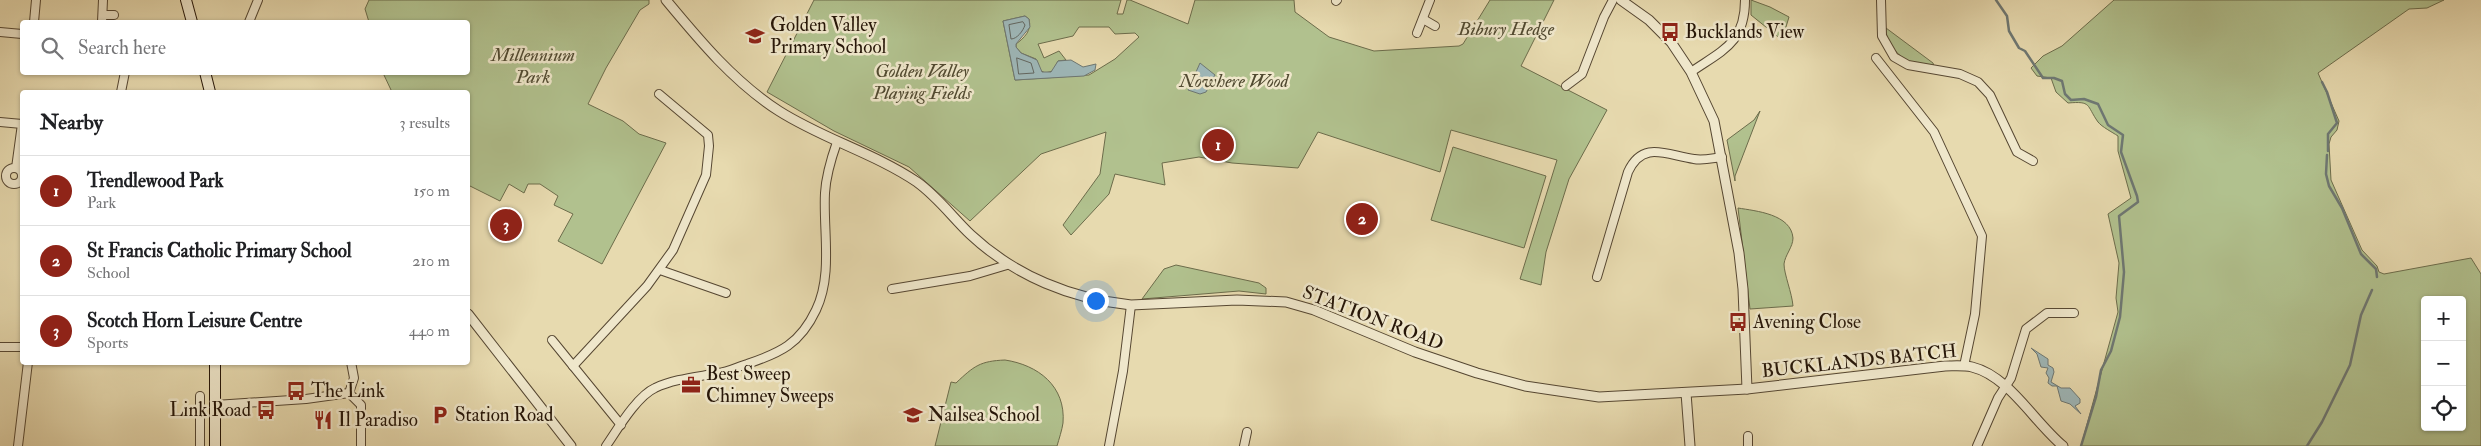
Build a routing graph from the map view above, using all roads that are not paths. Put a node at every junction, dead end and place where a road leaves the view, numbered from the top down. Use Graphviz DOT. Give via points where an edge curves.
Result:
graph roads {
  1 [pos="36,0"];
  2 [pos="103,0"];
  3 [pos="186,0"];
  4 [pos="258,0"];
  5 [pos="666,0"];
  6 [pos="1430,0"];
  7 [pos="1613,0"];
  8 [pos="1621,0"];
  9 [pos="1745,0"];
  10 [pos="1881,0"];
  11 [pos="114,15"];
  12 [pos="103,19"];
  13 [pos="1423,19"];
  14 [pos="34,20"];
  15 [pos="191,20"];
  16 [pos="250,20"];
  17 [pos="1435,26"];
  18 [pos="0,32"];
  19 [pos="1417,33"];
  20 [pos="20,34"];
  21 [pos="1876,58"];
  22 [pos="1691,72"];
  23 [pos="124,75"];
  24 [pos="206,75"];
  25 [pos="1566,86"];
  26 [pos="121,90"];
  27 [pos="210,90"];
  28 [pos="658,94"];
  29 [pos="0,122"];
  30 [pos="20,124"];
  31 [pos="20,139"];
  32 [pos="838,142"];
  33 [pos="1722,157"];
  34 [pos="2033,161"];
  35 [pos="16,168"];
  36 [pos="1007,265"];
  37 [pos="660,270"];
  38 [pos="1597,276"];
  39 [pos="892,289"];
  40 [pos="723,290"];
  41 [pos="1132,305"];
  42 [pos="2074,312"];
  43 [pos="470,317"];
  44 [pos="552,340"];
  45 [pos="0,347"];
  46 [pos="20,347"];
  47 [pos="28,365"];
  48 [pos="215,365"];
  49 [pos="352,365"];
  50 [pos="573,366"];
  51 [pos="1964,366"];
  52 [pos="2006,387"];
  53 [pos="1747,389"];
  54 [pos="349,393"];
  55 [pos="1686,394"];
  56 [pos="200,396"];
  57 [pos="215,405"];
  58 [pos="621,424"];
  59 [pos="1237,434"];
  60 [pos="1748,436"];
  61 [pos="18,446"];
  62 [pos="200,446"];
  63 [pos="215,446"];
  64 [pos="361,446"];
  65 [pos="571,446"];
  66 [pos="606,446"];
  67 [pos="1109,446"];
  68 [pos="1244,446"];
  69 [pos="1690,446"];
  70 [pos="1748,446"];
  71 [pos="1977,446"];
  72 [pos="2063,446"];
  1 -- 14 [label="street"];
  2 -- 12 [label="street"];
  3 -- 15 [label="main road"];
  4 -- 16 [label="street"];
  5 -- 32 [label="street, STATION ROAD" via="743,85 780,112"];
  6 -- 13 [label="street"];
  7 -- 25 [label="street" via="1605,12 1582,75"];
  8 -- 22 [label="street" via="1661,31"];
  9 -- 22 [label="street" via="1744,19 1734,41"];
  10 -- 34 [label="street" via="1882,36 1894,57 1908,66 1960,74 1978,82 1990,95 2017,152"];
  11 -- 12 [label="street"];
  13 -- 17 [label="street"];
  13 -- 19 [label="street"];
  18 -- 20 [label="street"];
  21 -- 51 [label="street" via="1934,132 1982,236 1975,314"];
  22 -- 33 [label="street" via="1714,121"];
  23 -- 26 [label="street"];
  24 -- 27 [label="main road"];
  28 -- 37 [label="street" via="707,134 710,141 704,182 677,243"];
  29 -- 30 [label="street"];
  31 -- 35 [label="street"];
  32 -- 36 [label="street, STATION ROAD" via="924,187 971,235"];
  32 -- 58 [label="street" via="829,164 825,193 824,286 816,310 801,334 787,349 767,358 654,388"];
  33 -- 38 [label="street" via="1693,159 1654,151 1635,160 1628,172"];
  33 -- 53 [label="street" via="1744,288"];
  36 -- 39 [label="street" via="970,276"];
  36 -- 41 [label="street, STATION ROAD" via="1062,289"];
  37 -- 40 [label="street"];
  37 -- 50 [label="street"];
  41 -- 55 [label="street, STATION ROAD" via="1237,300 1286,302 1314,310 1451,365 1525,386 1600,397"];
  41 -- 67 [label="street"];
  42 -- 52 [label="street" via="2047,313 2027,328"];
  43 -- 65 [label="street"];
  44 -- 50 [label="street"];
  45 -- 46 [label="street"];
  47 -- 61 [label="street"];
  48 -- 57 [label="main road"];
  49 -- 54 [label="street" via="354,378"];
  50 -- 58 [label="street"];
  51 -- 52 [label="street, BUCKLANDS BATCH" via="1987,373"];
  51 -- 53 [label="street, BUCKLANDS BATCH"];
  52 -- 71 [label="street"];
  52 -- 72 [label="street, BUCKLANDS BATCH"];
  53 -- 55 [label="street, STATION ROAD"];
  54 -- 57 [label="street"];
  54 -- 64 [label="street" via="361,405"];
  55 -- 69 [label="street"];
  56 -- 62 [label="street"];
  57 -- 63 [label="main road"];
  58 -- 66 [label="street"];
  59 -- 68 [label="street" via="1247,434"];
  60 -- 70 [label="street"];
}
